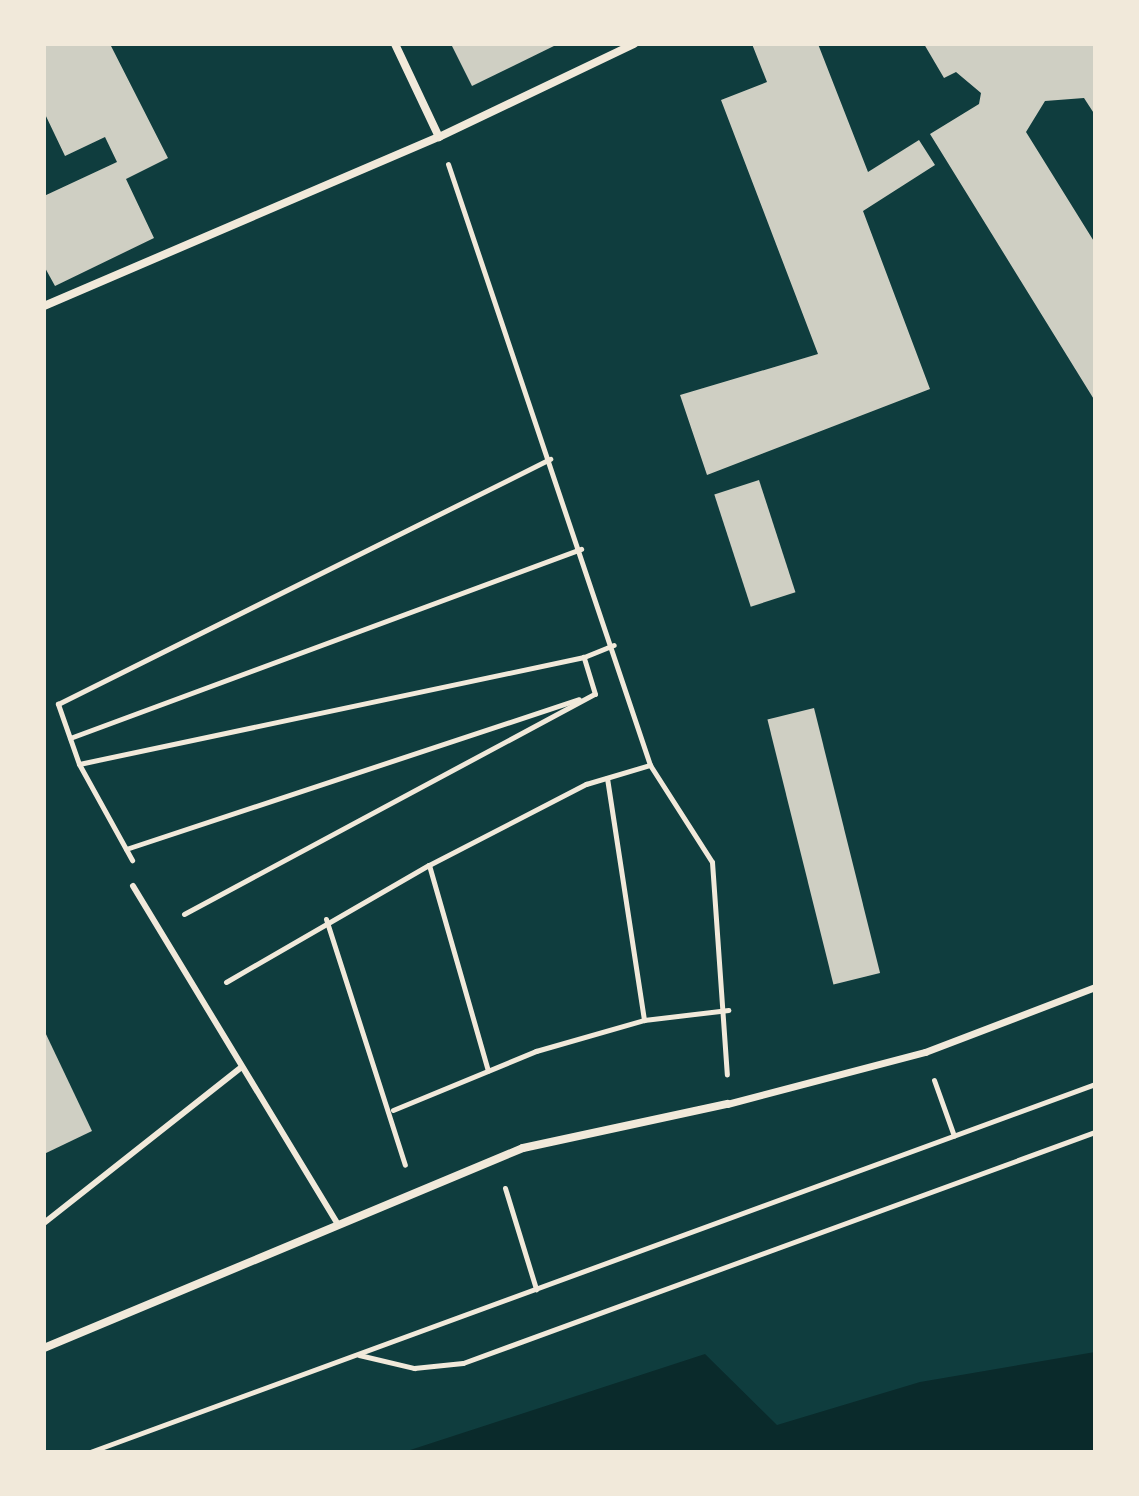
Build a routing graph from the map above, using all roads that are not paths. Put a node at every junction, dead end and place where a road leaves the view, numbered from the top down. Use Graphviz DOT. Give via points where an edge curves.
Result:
graph roads {
  1 [pos="395,44"];
  2 [pos="634,44"];
  3 [pos="439,137"];
  4 [pos="44,306"];
  5 [pos="133,886"];
  6 [pos="1095,987"];
  7 [pos="240,1068"];
  8 [pos="727,1104"];
  9 [pos="44,1223"];
  10 [pos="337,1223"];
  11 [pos="44,1348"];
  1 -- 3 [label="street"];
  2 -- 3 [label="street"];
  3 -- 4 [label="street"];
  5 -- 7 [label="lane"];
  6 -- 8 [label="street" via="925,1052"];
  7 -- 9 [label="lane"];
  7 -- 10 [label="lane"];
  8 -- 10 [label="street" via="523,1148"];
  10 -- 11 [label="street"];
}
